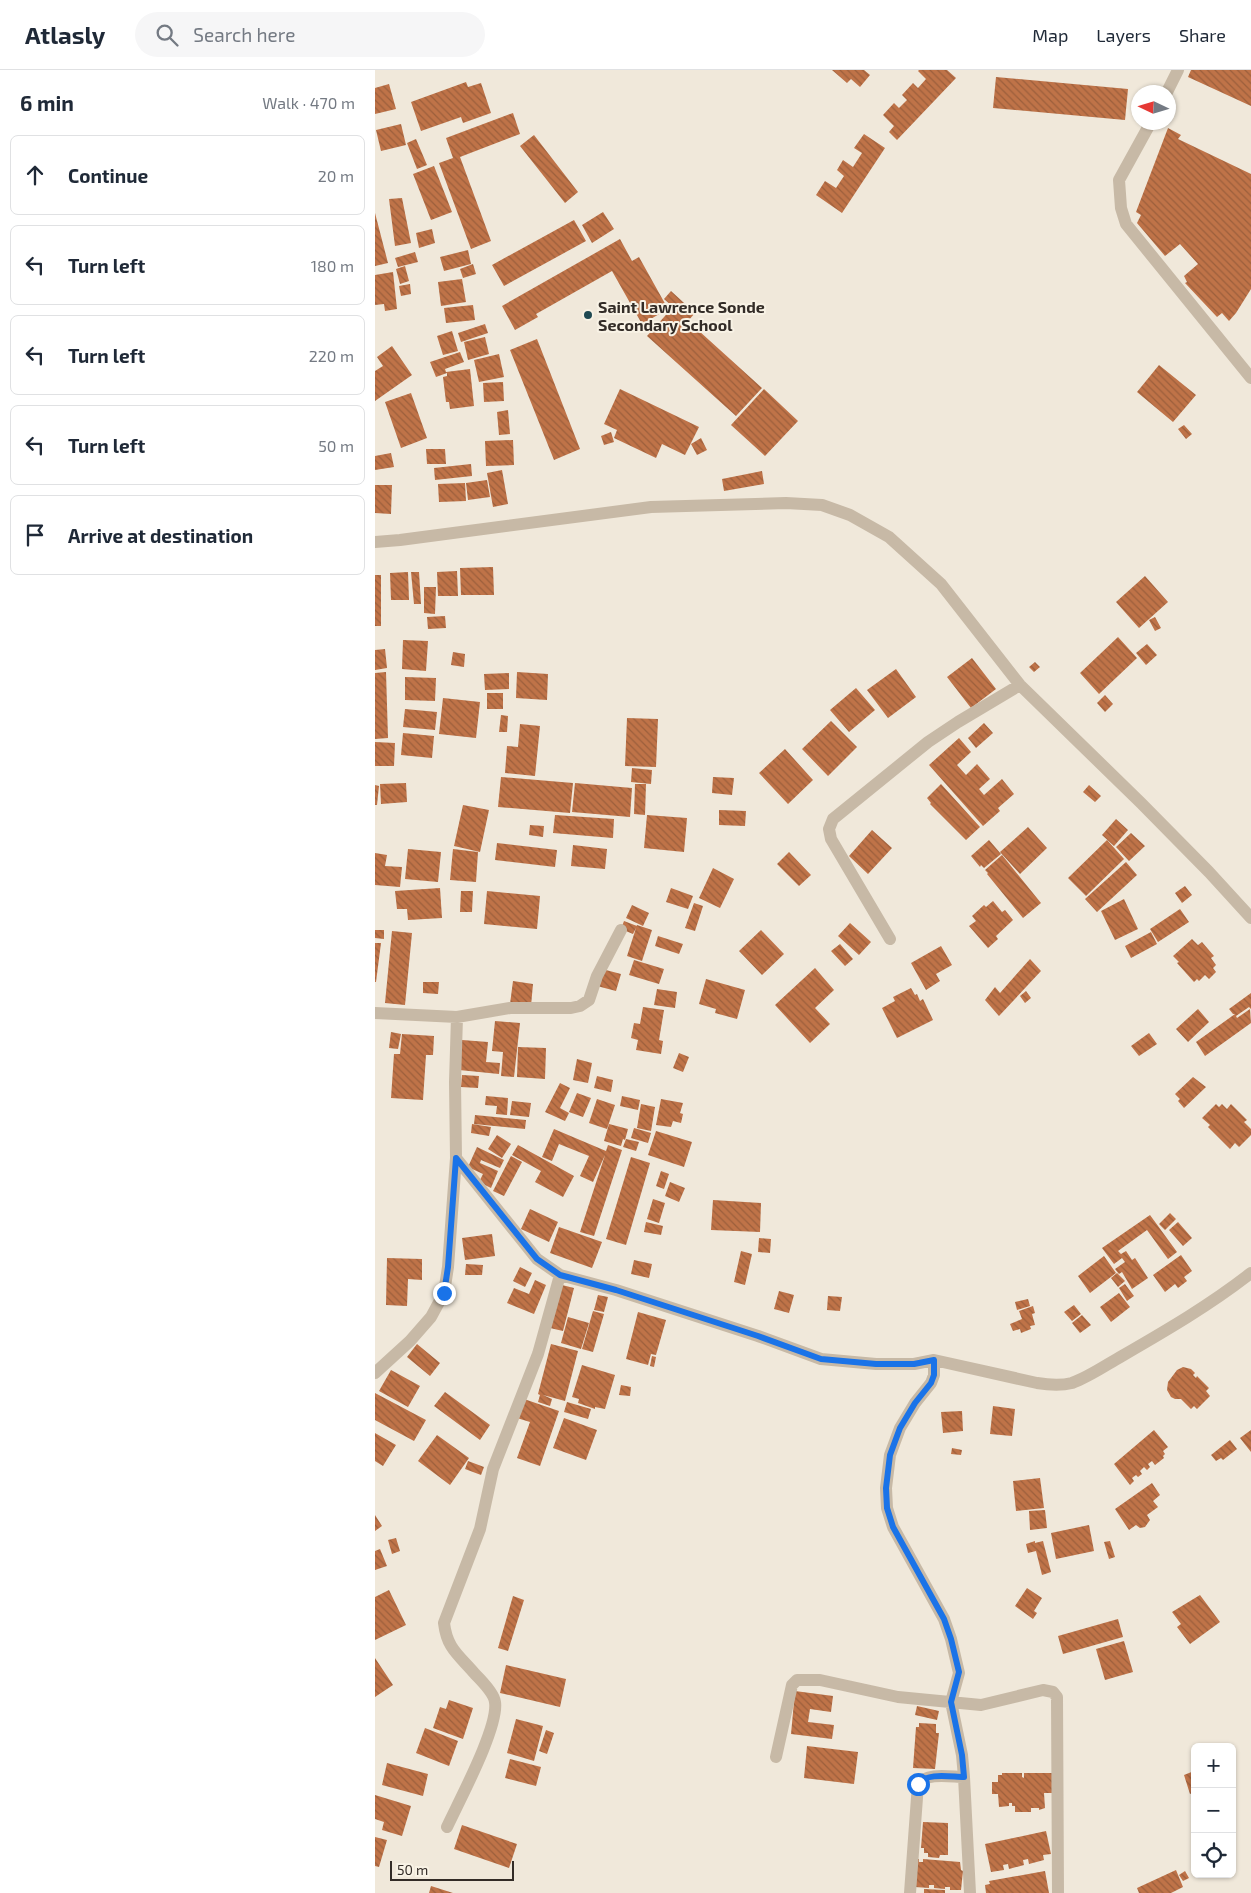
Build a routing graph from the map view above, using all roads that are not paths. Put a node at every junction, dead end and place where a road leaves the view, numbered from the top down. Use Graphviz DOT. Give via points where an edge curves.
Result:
graph roads {
  1 [pos="1178,70"];
  2 [pos="1170,85"];
  3 [pos="1147,130"];
  4 [pos="1251,378"];
  5 [pos="375,542"];
  6 [pos="1020,685"];
  7 [pos="1251,918"];
  8 [pos="621,930"];
  9 [pos="890,939"];
  10 [pos="375,1013"];
  11 [pos="457,1017"];
  12 [pos="456,1158"];
  13 [pos="1251,1273"];
  14 [pos="560,1275"];
  15 [pos="934,1360"];
  16 [pos="375,1373"];
  17 [pos="951,1702"];
  18 [pos="776,1756"];
  19 [pos="964,1777"];
  20 [pos="447,1827"];
  21 [pos="909,1893"];
  22 [pos="970,1893"];
  23 [pos="1058,1893"];
  1 -- 2 [label="street"];
  3 -- 4 [label="street" via="1119,180 1126,224"];
  5 -- 6 [label="street" via="651,507 785,503 822,506 850,515 889,537 941,584"];
  6 -- 7 [label="street" via="1141,803"];
  6 -- 9 [label="street" via="928,742 833,819 829,829 831,839"];
  8 -- 11 [label="street" via="597,976 589,1000 580,1006 510,1008"];
  10 -- 11 [label="street"];
  11 -- 12 [label="street"];
  12 -- 14 [label="street" via="537,1259"];
  12 -- 16 [label="street" via="444,1293 431,1317"];
  13 -- 15 [label="street" via="1169,1329 1073,1382 1045,1384"];
  14 -- 15 [label="street" via="616,1290 821,1359 876,1364 914,1364"];
  14 -- 20 [label="street" via="538,1354 493,1469 480,1529 444,1623 445,1637 454,1653 476,1674 495,1700 490,1733"];
  15 -- 17 [label="street" via="931,1383 900,1428 890,1455 886,1488 887,1508 893,1527 944,1619 951,1639 959,1672"];
  17 -- 18 [label="street" via="898,1697 820,1680 797,1680 792,1685"];
  17 -- 19 [label="street"];
  17 -- 23 [label="street" via="981,1705 1043,1690 1057,1696"];
  19 -- 21 [label="street" via="930,1777 918,1784"];
  19 -- 22 [label="street"];
}
